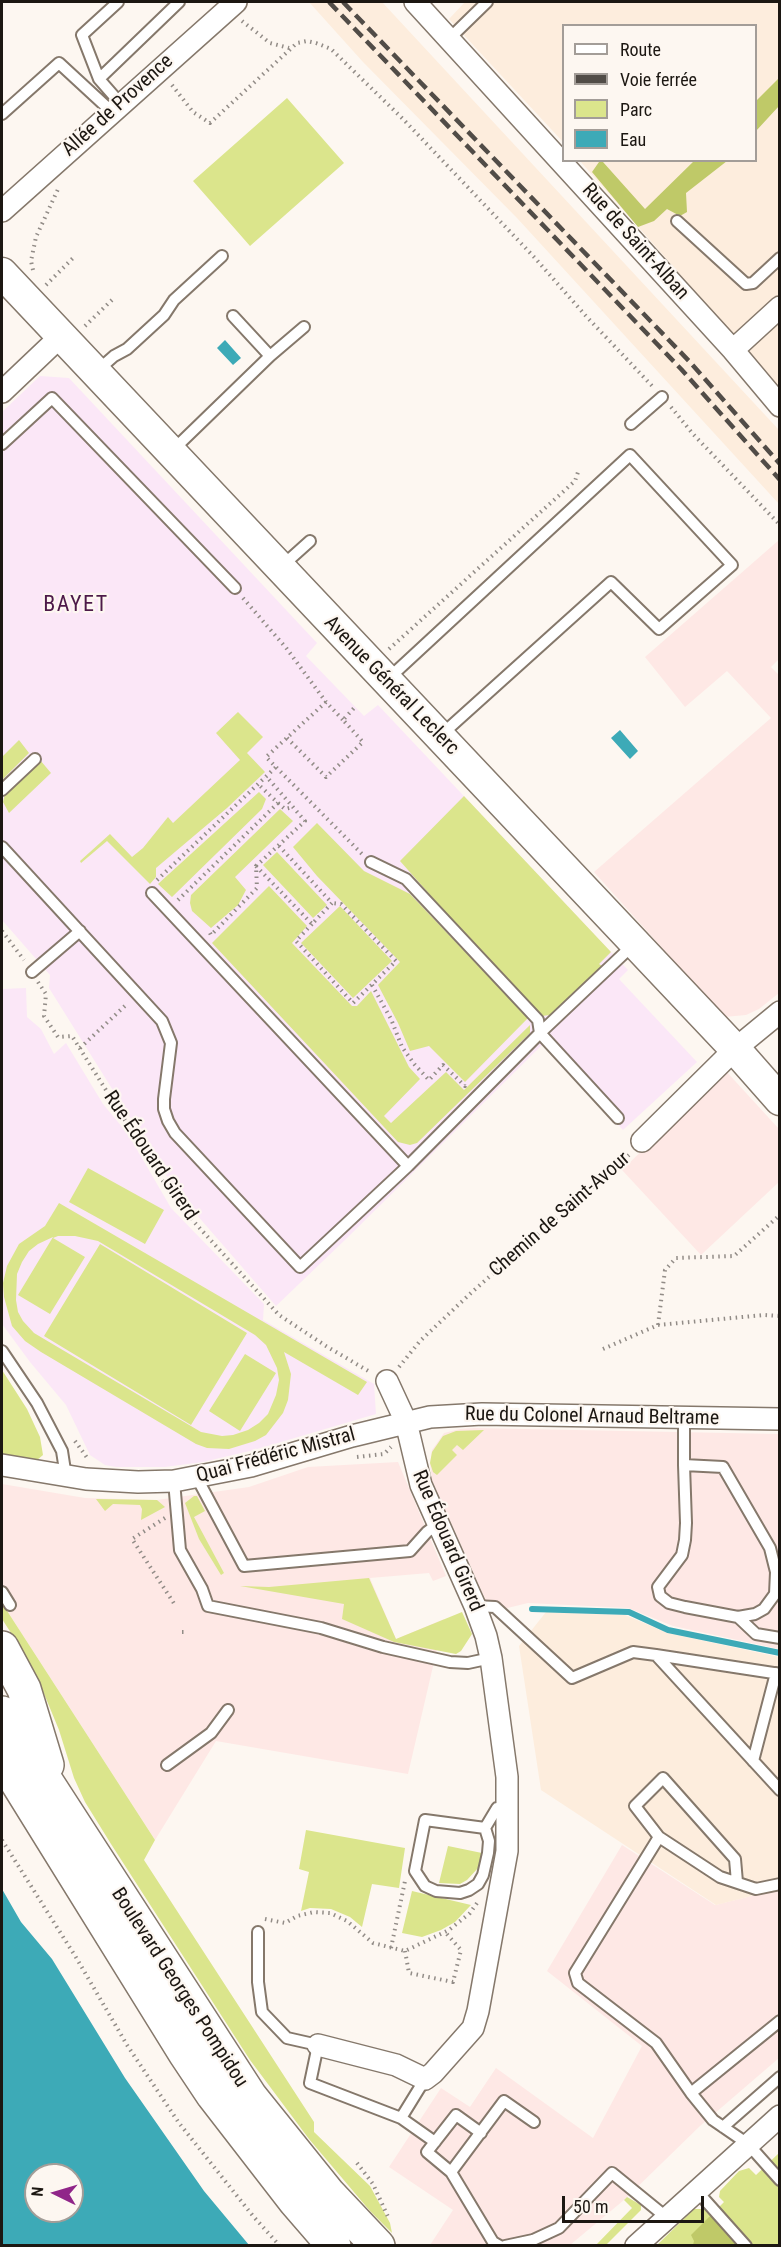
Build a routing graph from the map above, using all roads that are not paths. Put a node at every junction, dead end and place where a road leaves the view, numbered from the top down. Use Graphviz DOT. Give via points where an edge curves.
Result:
graph roads {
  1 [pos="118,2"];
  2 [pos="179,2"];
  3 [pos="415,2"];
  4 [pos="487,2"];
  5 [pos="230,6"];
  6 [pos="449,39"];
  7 [pos="99,79"];
  8 [pos="116,107"];
  9 [pos="2,114"];
  10 [pos="2,211"];
  11 [pos="677,221"];
  12 [pos="222,256"];
  13 [pos="780,258"];
  14 [pos="2,273"];
  15 [pos="780,306"];
  16 [pos="233,315"];
  17 [pos="304,327"];
  18 [pos="74,331"];
  19 [pos="733,350"];
  20 [pos="270,356"];
  21 [pos="96,372"];
  22 [pos="2,392"];
  23 [pos="662,397"];
  24 [pos="780,406"];
  25 [pos="631,424"];
  26 [pos="2,444"];
  27 [pos="171,452"];
  28 [pos="310,541"];
  29 [pos="280,568"];
  30 [pos="235,588"];
  31 [pos="385,666"];
  32 [pos="440,737"];
  33 [pos="34,759"];
  34 [pos="2,790"];
  35 [pos="2,847"];
  36 [pos="370,862"];
  37 [pos="152,893"];
  38 [pos="80,931"];
  39 [pos="634,944"];
  40 [pos="32,972"];
  41 [pos="780,1012"];
  42 [pos="540,1033"];
  43 [pos="735,1049"];
  44 [pos="780,1100"];
  45 [pos="618,1118"];
  46 [pos="642,1141"];
  47 [pos="408,1166"];
  48 [pos="2,1351"];
  49 [pos="387,1381"];
  50 [pos="684,1418"];
  51 [pos="780,1419"];
  52 [pos="406,1422"];
  53 [pos="2,1465"];
  54 [pos="684,1465"];
  55 [pos="66,1477"];
  56 [pos="197,1478"];
  57 [pos="174,1481"];
  58 [pos="438,1524"];
  59 [pos="775,1550"];
  60 [pos="2,1592"];
  61 [pos="10,1605"];
  62 [pos="475,1606"];
  63 [pos="738,1617"];
  64 [pos="780,1638"];
  65 [pos="2,1648"];
  66 [pos="656,1655"];
  67 [pos="491,1658"];
  68 [pos="778,1673"];
  69 [pos="228,1710"];
  70 [pos="2,1713"];
  71 [pos="2,1758"];
  72 [pos="753,1761"];
  73 [pos="167,1765"];
  74 [pos="780,1790"];
  75 [pos="56,1798"];
  76 [pos="507,1808"];
  77 [pos="485,1828"];
  78 [pos="659,1837"];
  79 [pos="737,1882"];
  80 [pos="780,1884"];
  81 [pos="258,1932"];
  82 [pos="780,2021"];
  83 [pos="318,2046"];
  84 [pos="780,2077"];
  85 [pos="425,2079"];
  86 [pos="690,2093"];
  87 [pos="780,2116"];
  88 [pos="401,2118"];
  89 [pos="534,2122"];
  90 [pos="723,2127"];
  91 [pos="481,2133"];
  92 [pos="435,2142"];
  93 [pos="748,2144"];
  94 [pos="451,2172"];
  95 [pos="780,2180"];
  96 [pos="696,2190"];
  97 [pos="666,2217"];
  98 [pos="385,2235"];
  99 [pos="334,2246"];
  100 [pos="502,2246"];
  101 [pos="636,2246"];
  102 [pos="746,2246"];
  1 -- 7 [label="lane" via="82,35"];
  2 -- 7 [label="lane"];
  3 -- 6 [label="street, Rue de Saint-Alban"];
  4 -- 6 [label="lane"];
  5 -- 8 [label="street, Allée de Provence"];
  6 -- 19 [label="street, Rue de Saint-Alban"];
  7 -- 8 [label="lane"];
  8 -- 9 [label="lane" via="59,63"];
  8 -- 10 [label="street, Allée de Provence"];
  11 -- 13 [label="lane" via="746,284 753,283"];
  12 -- 21 [label="lane" via="174,300 164,315"];
  14 -- 18 [label="main road, Avenue Général Leclerc"];
  15 -- 19 [label="street"];
  16 -- 20 [label="lane"];
  17 -- 20 [label="lane"];
  18 -- 21 [label="main road, Avenue Général Leclerc"];
  18 -- 22 [label="street"];
  19 -- 24 [label="street, Rue de Saint-Alban"];
  20 -- 27 [label="lane"];
  21 -- 27 [label="main road, Avenue Général Leclerc"];
  23 -- 25 [label="lane"];
  26 -- 30 [label="lane" via="52,398"];
  27 -- 29 [label="main road, Avenue Général Leclerc"];
  28 -- 29 [label="lane"];
  29 -- 31 [label="main road, Avenue Général Leclerc"];
  31 -- 32 [label="main road, Avenue Général Leclerc"];
  31 -- 32 [label="lane" via="630,455 732,565 659,629 611,582"];
  32 -- 39 [label="main road, Avenue Général Leclerc"];
  33 -- 34 [label="lane"];
  35 -- 38 [label="lane"];
  36 -- 42 [label="lane" via="406,879 538,1020"];
  37 -- 47 [label="lane"];
  38 -- 40 [label="lane"];
  38 -- 47 [label="lane" via="162,1021 171,1043 164,1099 168,1121 300,1267"];
  39 -- 42 [label="lane"];
  39 -- 43 [label="main road, Avenue Général Leclerc"];
  41 -- 43 [label="street, Chemin de Saint-Avour"];
  42 -- 45 [label="lane"];
  42 -- 47 [label="lane"];
  43 -- 44 [label="main road, Avenue Général Leclerc"];
  43 -- 46 [label="street, Chemin de Saint-Avour"];
  48 -- 55 [label="lane" via="57,1441"];
  49 -- 52 [label="street, Rue Édouard Girerd"];
  50 -- 51 [label="street, Rue du Colonel Arnaud Beltrame"];
  50 -- 52 [label="street, Rue du Colonel Arnaud Beltrame" via="482,1414"];
  50 -- 54 [label="lane"];
  52 -- 56 [label="street, Quai Frédéric Mistral"];
  52 -- 58 [label="street, Rue Édouard Girerd" via="416,1472"];
  53 -- 55 [label="street, Quai Frédéric Mistral"];
  54 -- 59 [label="lane" via="723,1467"];
  54 -- 63 [label="lane" via="685,1540 682,1555 658,1587 660,1596 669,1603"];
  55 -- 57 [label="street, Quai Frédéric Mistral"];
  56 -- 57 [label="street, Quai Frédéric Mistral"];
  56 -- 58 [label="lane" via="244,1566 410,1551"];
  57 -- 67 [label="lane" via="180,1550 208,1606 321,1628 450,1662"];
  58 -- 62 [label="street, Rue Édouard Girerd"];
  59 -- 63 [label="lane" via="775,1594 764,1609"];
  60 -- 61 [label="lane"];
  62 -- 66 [label="lane" via="495,1607 572,1678 633,1652"];
  62 -- 67 [label="street, Rue Édouard Girerd"];
  63 -- 64 [label="lane" via="756,1634"];
  65 -- 75 [label="main road" via="24,1689"];
  66 -- 68 [label="lane"];
  66 -- 72 [label="lane"];
  67 -- 76 [label="street, Rue Édouard Girerd" via="507,1777"];
  68 -- 72 [label="lane"];
  69 -- 73 [label="lane" via="211,1733"];
  70 -- 75 [label="main road, Boulevard Georges Pompidou"];
  71 -- 99 [label="main road, Boulevard Georges Pompidou" via="213,2095"];
  72 -- 74 [label="lane"];
  75 -- 98 [label="main road, Boulevard Georges Pompidou" via="250,2096 321,2185"];
  76 -- 77 [label="lane" via="497,1808"];
  76 -- 85 [label="street, Rue Édouard Girerd" via="507,1851 478,2011 472,2028"];
  77 -- 77 [label="lane" via="489,1841 478,1884 450,1893 425,1886 415,1871 425,1820"];
  78 -- 79 [label="lane" via="720,1877"];
  78 -- 79 [label="lane" via="635,1806 663,1778 735,1859"];
  78 -- 86 [label="lane" via="575,1973 578,1983 656,2043"];
  79 -- 80 [label="lane" via="756,1889"];
  81 -- 83 [label="lane" via="262,2012 287,2038"];
  82 -- 86 [label="lane"];
  83 -- 85 [label="street" via="396,2065"];
  83 -- 88 [label="lane" via="310,2083"];
  84 -- 90 [label="lane"];
  85 -- 88 [label="lane"];
  86 -- 90 [label="lane"];
  87 -- 93 [label="street"];
  88 -- 92 [label="lane"];
  89 -- 91 [label="lane" via="504,2101"];
  90 -- 93 [label="lane"];
  91 -- 92 [label="lane" via="456,2115"];
  91 -- 94 [label="lane"];
  92 -- 94 [label="lane" via="426,2152"];
  93 -- 95 [label="lane"];
  93 -- 96 [label="street"];
  94 -- 100 [label="lane" via="493,2242"];
  96 -- 97 [label="street"];
  96 -- 102 [label="lane"];
  97 -- 100 [label="lane" via="612,2173 559,2228 533,2240"];
  97 -- 101 [label="street"];
}
